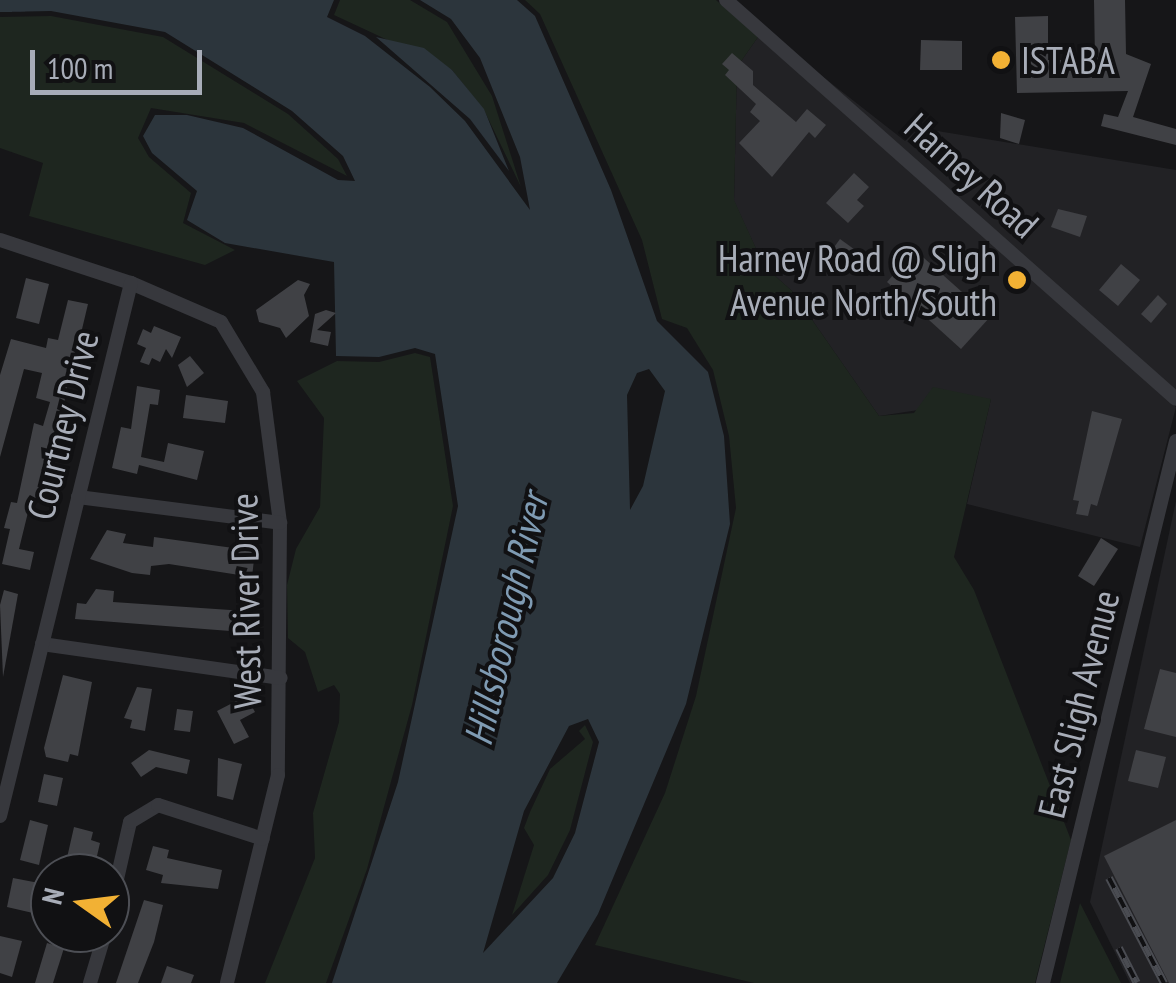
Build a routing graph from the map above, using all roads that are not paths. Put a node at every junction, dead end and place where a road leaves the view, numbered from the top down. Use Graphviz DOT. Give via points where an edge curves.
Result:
graph roads {
  1 [pos="726,0"];
  2 [pos="0,243"];
  3 [pos="131,283"];
  4 [pos="1176,399"];
  5 [pos="1176,441"];
  6 [pos="78,497"];
  7 [pos="280,523"];
  8 [pos="42,644"];
  9 [pos="282,678"];
  10 [pos="0,816"];
  11 [pos="263,839"];
  12 [pos="123,853"];
  13 [pos="99,953"];
  14 [pos="90,983"];
  15 [pos="226,983"];
  16 [pos="1043,983"];
  1 -- 4 [label="street, Harney Road"];
  2 -- 3 [label="street, West River Drive"];
  3 -- 6 [label="street, Courtney Drive"];
  3 -- 7 [label="street, West River Drive" via="221,322 263,392"];
  5 -- 16 [label="street, East Sligh Avenue"];
  6 -- 7 [label="street"];
  6 -- 8 [label="street, Courtney Drive"];
  7 -- 9 [label="street, West River Drive"];
  8 -- 9 [label="street"];
  8 -- 10 [label="street, Courtney Drive"];
  9 -- 11 [label="street, West River Drive" via="278,775"];
  11 -- 12 [label="street" via="158,805 130,822"];
  11 -- 15 [label="street, West River Drive"];
  13 -- 14 [label="street"];
}
